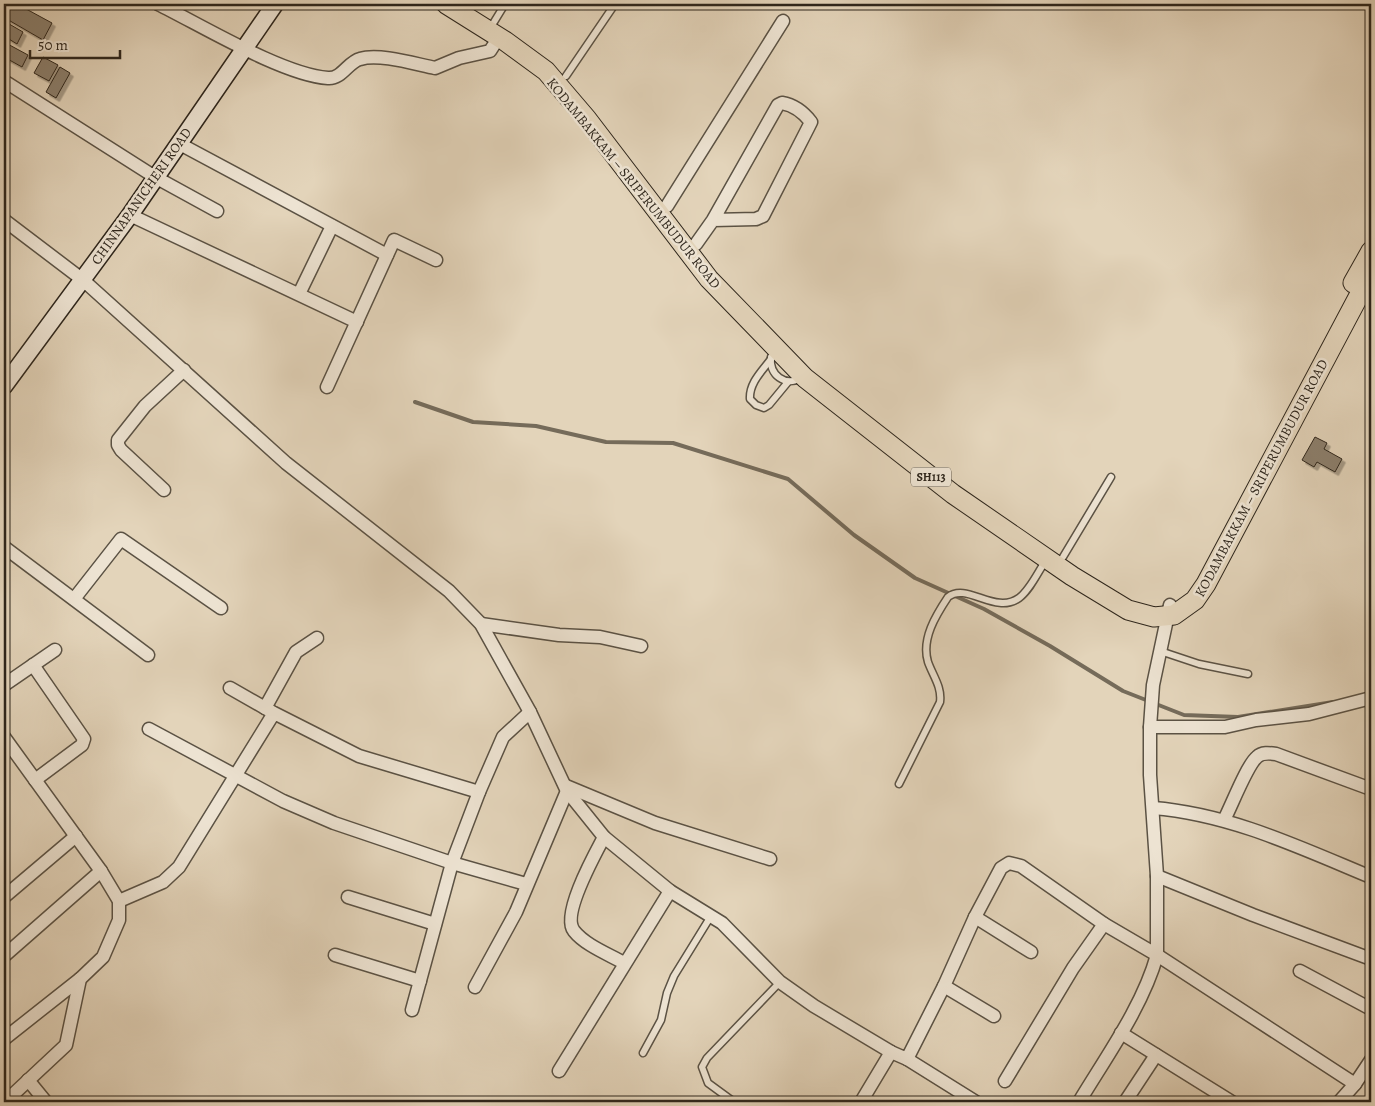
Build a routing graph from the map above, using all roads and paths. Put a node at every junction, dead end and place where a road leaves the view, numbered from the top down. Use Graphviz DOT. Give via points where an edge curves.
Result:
graph roads {
  1 [pos="158,4"];
  2 [pos="275,4"];
  3 [pos="446,4"];
  4 [pos="465,4"];
  5 [pos="505,4"];
  6 [pos="615,4"];
  7 [pos="783,21"];
  8 [pos="497,30"];
  9 [pos="244,47"];
  10 [pos="566,76"];
  11 [pos="4,81"];
  12 [pos="178,143"];
  13 [pos="155,177"];
  14 [pos="667,206"];
  15 [pos="217,211"];
  16 [pos="130,215"];
  17 [pos="4,220"];
  18 [pos="713,220"];
  19 [pos="332,226"];
  20 [pos="696,244"];
  21 [pos="1371,251"];
  22 [pos="387,255"];
  23 [pos="436,260"];
  24 [pos="1371,272"];
  25 [pos="83,280"];
  26 [pos="299,294"];
  27 [pos="358,322"];
  28 [pos="774,354"];
  29 [pos="184,370"];
  30 [pos="796,379"];
  31 [pos="4,386"];
  32 [pos="327,387"];
  33 [pos="1111,477"];
  34 [pos="164,490"];
  35 [pos="4,547"];
  36 [pos="1055,558"];
  37 [pos="74,599"];
  38 [pos="221,608"];
  39 [pos="1169,611"];
  40 [pos="481,624"];
  41 [pos="317,638"];
  42 [pos="641,646"];
  43 [pos="55,650"];
  44 [pos="1160,652"];
  45 [pos="148,655"];
  46 [pos="33,665"];
  47 [pos="1248,674"];
  48 [pos="4,685"];
  49 [pos="230,688"];
  50 [pos="1371,698"];
  51 [pos="270,710"];
  52 [pos="530,712"];
  53 [pos="1150,727"];
  54 [pos="149,729"];
  55 [pos="4,737"];
  56 [pos="236,775"];
  57 [pos="35,780"];
  58 [pos="899,784"];
  59 [pos="566,789"];
  60 [pos="1371,790"];
  61 [pos="479,792"];
  62 [pos="1153,808"];
  63 [pos="1224,820"];
  64 [pos="76,836"];
  65 [pos="604,837"];
  66 [pos="770,859"];
  67 [pos="452,862"];
  68 [pos="101,871"];
  69 [pos="1157,876"];
  70 [pos="1371,877"];
  71 [pos="526,884"];
  72 [pos="670,891"];
  73 [pos="4,897"];
  74 [pos="348,897"];
  75 [pos="119,901"];
  76 [pos="712,916"];
  77 [pos="975,917"];
  78 [pos="435,924"];
  79 [pos="1104,924"];
  80 [pos="1031,952"];
  81 [pos="335,955"];
  82 [pos="1158,955"];
  83 [pos="4,956"];
  84 [pos="1371,959"];
  85 [pos="624,963"];
  86 [pos="1300,971"];
  87 [pos="80,979"];
  88 [pos="420,981"];
  89 [pos="780,982"];
  90 [pos="944,986"];
  91 [pos="475,987"];
  92 [pos="1371,1008"];
  93 [pos="412,1010"];
  94 [pos="994,1016"];
  95 [pos="1121,1033"];
  96 [pos="4,1039"];
  97 [pos="891,1052"];
  98 [pos="643,1054"];
  99 [pos="1156,1055"];
  100 [pos="907,1059"];
  101 [pos="1371,1060"];
  102 [pos="559,1071"];
  103 [pos="28,1080"];
  104 [pos="1005,1081"];
  105 [pos="1355,1084"];
  106 [pos="5,1102"];
  107 [pos="46,1102"];
  108 [pos="734,1102"];
  109 [pos="861,1102"];
  110 [pos="976,1102"];
  111 [pos="1079,1102"];
  112 [pos="1125,1102"];
  113 [pos="1232,1102"];
  114 [pos="1339,1102"];
  1 -- 9 [label="street"];
  2 -- 9 [label="street, CHINNAPANICHERI ROAD"];
  3 -- 8 [label="main road, KODAMBAKKAM – SRIPERUMBUDUR ROAD / SH113"];
  4 -- 8 [label="main road, KODAMBAKKAM – SRIPERUMBUDUR ROAD / SH113"];
  5 -- 8 [label="lane"];
  6 -- 10 [label="lane"];
  7 -- 14 [label="street"];
  8 -- 9 [label="street" via="490,51 459,58 442,66 435,68 370,58 351,63 340,74 329,78 280,64"];
  8 -- 10 [label="main road, KODAMBAKKAM – SRIPERUMBUDUR ROAD / SH113"];
  8 -- 28 [label="main road, KODAMBAKKAM – SRIPERUMBUDUR ROAD / SH113" via="546,71 587,119 709,279"];
  9 -- 12 [label="street, CHINNAPANICHERI ROAD"];
  10 -- 14 [label="main road, KODAMBAKKAM – SRIPERUMBUDUR ROAD / SH113"];
  11 -- 13 [label="street"];
  12 -- 13 [label="street, CHINNAPANICHERI ROAD"];
  12 -- 19 [label="street"];
  13 -- 15 [label="street"];
  13 -- 16 [label="street, CHINNAPANICHERI ROAD"];
  14 -- 20 [label="main road, KODAMBAKKAM – SRIPERUMBUDUR ROAD / SH113"];
  16 -- 25 [label="street, CHINNAPANICHERI ROAD"];
  16 -- 26 [label="street"];
  17 -- 25 [label="street"];
  18 -- 18 [label="street" via="778,105 788,104 805,114 810,122 808,128 763,216"];
  18 -- 20 [label="street"];
  19 -- 22 [label="street"];
  19 -- 26 [label="street"];
  20 -- 36 [label="main road, KODAMBAKKAM – SRIPERUMBUDUR ROAD / SH113" via="717,272 813,370"];
  21 -- 39 [label="main road, KODAMBAKKAM – SRIPERUMBUDUR ROAD" via="1197,578"];
  22 -- 23 [label="street" via="394,240"];
  22 -- 27 [label="street"];
  24 -- 39 [label="main road, KODAMBAKKAM – SRIPERUMBUDUR ROAD" via="1206,584 1195,600"];
  25 -- 29 [label="street"];
  25 -- 31 [label="street, CHINNAPANICHERI ROAD"];
  26 -- 27 [label="street"];
  27 -- 32 [label="street"];
  28 -- 30 [label="main road, KODAMBAKKAM – SRIPERUMBUDUR ROAD / SH113"];
  28 -- 30 [label="lane" via="755,379 750,399 764,408 770,406"];
  29 -- 34 [label="street" via="144,406 118,440 121,450"];
  29 -- 40 [label="street" via="286,462 449,591"];
  30 -- 36 [label="main road, KODAMBAKKAM – SRIPERUMBUDUR ROAD / SH113" via="952,494"];
  33 -- 36 [label="lane"];
  35 -- 37 [label="street"];
  36 -- 39 [label="main road, KODAMBAKKAM – SRIPERUMBUDUR ROAD / SH113" via="1128,610 1154,617"];
  36 -- 58 [label="lane" via="1016,600 1003,604 960,592 948,597 926,640 928,661 940,688 940,702"];
  37 -- 38 [label="street" via="121,539"];
  37 -- 45 [label="street"];
  39 -- 44 [label="street"];
  40 -- 42 [label="street" via="558,635 600,637"];
  40 -- 52 [label="street"];
  41 -- 51 [label="street" via="296,652"];
  43 -- 46 [label="street"];
  44 -- 47 [label="lane"];
  44 -- 53 [label="street" via="1153,685"];
  46 -- 48 [label="street"];
  46 -- 57 [label="street" via="84,739 82,745"];
  49 -- 51 [label="street"];
  50 -- 53 [label="street" via="1309,714 1225,727"];
  51 -- 56 [label="street"];
  51 -- 61 [label="street" via="359,756"];
  52 -- 59 [label="street"];
  52 -- 61 [label="street" via="503,737"];
  53 -- 62 [label="street"];
  54 -- 56 [label="street"];
  55 -- 57 [label="street"];
  56 -- 67 [label="street" via="283,801 334,823"];
  56 -- 75 [label="street" via="171,877"];
  57 -- 64 [label="street"];
  59 -- 65 [label="street"];
  59 -- 66 [label="street" via="654,823"];
  59 -- 71 [label="street"];
  60 -- 63 [label="street" via="1266,753 1257,756 1251,765"];
  61 -- 67 [label="street"];
  62 -- 63 [label="street" via="1186,811"];
  62 -- 69 [label="street"];
  63 -- 70 [label="street"];
  64 -- 68 [label="street"];
  64 -- 73 [label="street"];
  65 -- 72 [label="street"];
  65 -- 85 [label="street" via="586,873 571,921 580,936"];
  67 -- 71 [label="street"];
  67 -- 78 [label="street"];
  68 -- 75 [label="street"];
  68 -- 83 [label="street"];
  69 -- 82 [label="street"];
  69 -- 84 [label="street"];
  71 -- 91 [label="street" via="516,912"];
  72 -- 76 [label="street"];
  72 -- 85 [label="street"];
  74 -- 78 [label="street"];
  75 -- 87 [label="street" via="119,920 103,956"];
  76 -- 89 [label="street"];
  76 -- 98 [label="lane" via="674,976 661,1020"];
  77 -- 79 [label="street" via="1000,868 1009,864 1021,866"];
  77 -- 80 [label="street"];
  77 -- 90 [label="street"];
  78 -- 88 [label="street"];
  79 -- 82 [label="street"];
  79 -- 104 [label="street" via="1073,968"];
  81 -- 88 [label="street"];
  82 -- 95 [label="street"];
  82 -- 105 [label="street"];
  85 -- 102 [label="street"];
  86 -- 92 [label="street"];
  87 -- 96 [label="street"];
  87 -- 103 [label="street" via="66,1045"];
  88 -- 93 [label="street"];
  89 -- 97 [label="street"];
  89 -- 108 [label="lane" via="702,1067 708,1082"];
  90 -- 94 [label="street"];
  90 -- 100 [label="street"];
  95 -- 99 [label="street"];
  95 -- 111 [label="street"];
  97 -- 100 [label="street"];
  97 -- 109 [label="street"];
  99 -- 112 [label="street"];
  99 -- 113 [label="street"];
  100 -- 110 [label="street"];
  101 -- 105 [label="street"];
  103 -- 106 [label="street"];
  103 -- 107 [label="street"];
  105 -- 114 [label="street"];
}
